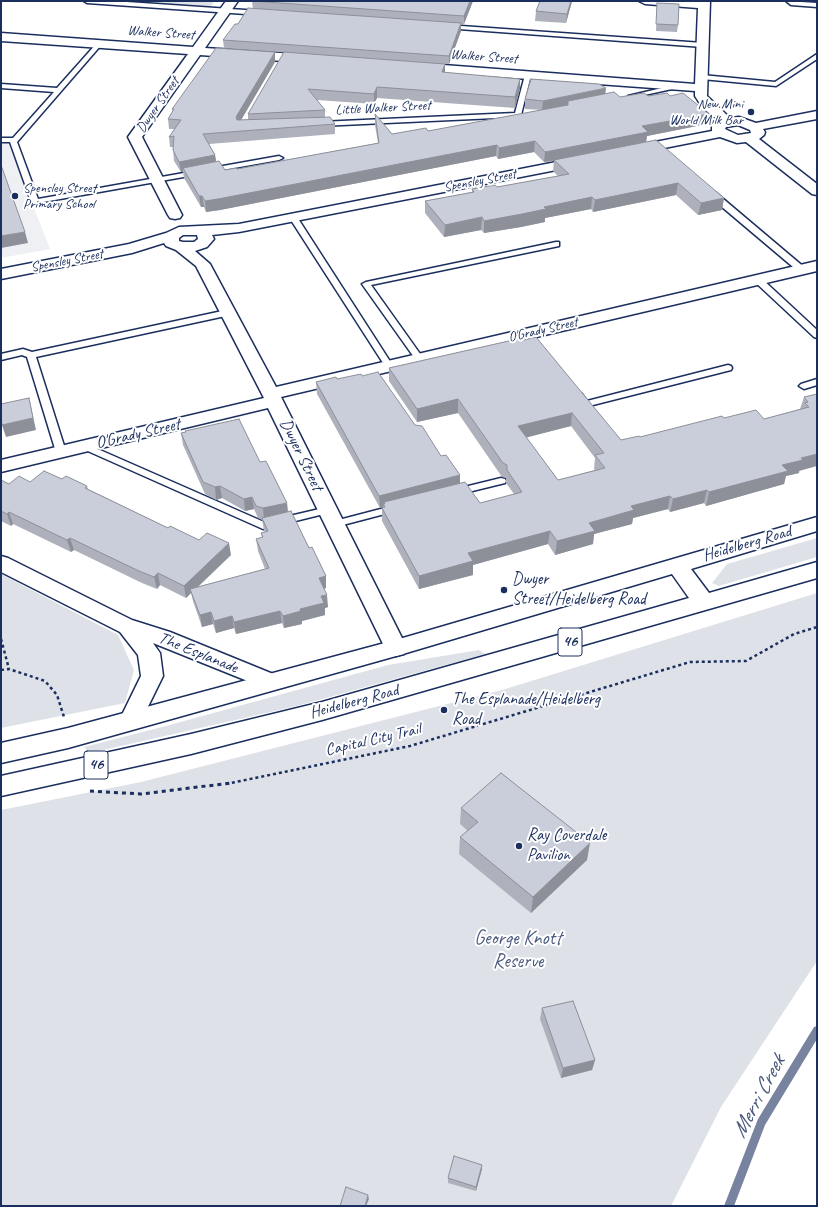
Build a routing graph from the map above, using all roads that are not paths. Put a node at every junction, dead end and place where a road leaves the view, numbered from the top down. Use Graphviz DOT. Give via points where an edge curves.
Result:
graph roads {
  1 [pos="87,1"];
  2 [pos="232,1"];
  3 [pos="645,1"];
  4 [pos="789,1"];
  5 [pos="704,3"];
  6 [pos="817,4"];
  7 [pos="224,11"];
  8 [pos="265,14"];
  9 [pos="438,26"];
  10 [pos="1,36"];
  11 [pos="99,44"];
  12 [pos="703,44"];
  13 [pos="196,51"];
  14 [pos="817,56"];
  15 [pos="322,60"];
  16 [pos="402,66"];
  17 [pos="528,75"];
  18 [pos="702,82"];
  19 [pos="1,86"];
  20 [pos="679,86"];
  21 [pos="59,90"];
  22 [pos="627,97"];
  23 [pos="817,115"];
  24 [pos="313,125"];
  25 [pos="724,127"];
  26 [pos="752,132"];
  27 [pos="1,140"];
  28 [pos="16,140"];
  29 [pos="617,153"];
  30 [pos="278,158"];
  31 [pos="594,158"];
  32 [pos="157,179"];
  33 [pos="816,189"];
  34 [pos="708,190"];
  35 [pos="175,215"];
  36 [pos="293,218"];
  37 [pos="203,238"];
  38 [pos="176,243"];
  39 [pos="556,244"];
  40 [pos="202,264"];
  41 [pos="809,268"];
  42 [pos="1,274"];
  43 [pos="758,280"];
  44 [pos="227,312"];
  45 [pos="817,335"];
  46 [pos="31,355"];
  47 [pos="1,356"];
  48 [pos="420,358"];
  49 [pos="728,368"];
  50 [pos="381,370"];
  51 [pos="817,382"];
  52 [pos="571,386"];
  53 [pos="804,386"];
  54 [pos="272,397"];
  55 [pos="84,446"];
  56 [pos="61,452"];
  57 [pos="1,466"];
  58 [pos="501,481"];
  59 [pos="448,494"];
  60 [pos="404,506"];
  61 [pos="332,517"];
  62 [pos="817,524"];
  63 [pos="1,563"];
  64 [pos="677,565"];
  65 [pos="817,570"];
  66 [pos="704,603"];
  67 [pos="126,626"];
  68 [pos="396,648"];
  69 [pos="270,682"];
  70 [pos="130,721"];
  71 [pos="1,753"];
  72 [pos="1,786"];
  1 -- 7 [label="lane"];
  2 -- 7 [label="street, Dwyer Street"];
  3 -- 5 [label="street"];
  4 -- 6 [label="lane"];
  5 -- 12 [label="street"];
  7 -- 8 [label="lane"];
  7 -- 13 [label="street, Dwyer Street"];
  9 -- 12 [label="lane"];
  10 -- 11 [label="street, Walker Street"];
  11 -- 13 [label="street, Walker Street"];
  11 -- 21 [label="lane"];
  12 -- 18 [label="street"];
  13 -- 15 [label="street, Walker Street" via="281,61"];
  13 -- 32 [label="street, Dwyer Street" via="135,137"];
  14 -- 18 [label="lane" via="776,84"];
  16 -- 17 [label="street, Walker Street"];
  17 -- 20 [label="street, Walker Street"];
  17 -- 24 [label="lane, Little Walker Street" via="521,115"];
  18 -- 20 [label="street, Walker Street"];
  18 -- 25 [label="street" via="701,96"];
  19 -- 21 [label="lane"];
  20 -- 22 [label="lane"];
  21 -- 28 [label="lane"];
  23 -- 26 [label="street"];
  25 -- 26 [label="street" via="730,138"];
  25 -- 29 [label="street" via="661,150"];
  26 -- 33 [label="street"];
  27 -- 28 [label="lane"];
  28 -- 32 [label="lane" via="13,142 36,202"];
  30 -- 32 [label="lane"];
  31 -- 36 [label="street, Spensley Street"];
  32 -- 35 [label="street, Dwyer Street"];
  34 -- 41 [label="lane"];
  36 -- 37 [label="street, Spensley Street"];
  36 -- 50 [label="lane"];
  37 -- 38 [label="street, Spensley Street" via="190,248"];
  37 -- 40 [label="street, Dwyer Street"];
  38 -- 40 [label="street, Dwyer Street"];
  38 -- 42 [label="street, Spensley Street" via="132,248"];
  39 -- 48 [label="lane" via="366,284"];
  40 -- 44 [label="street, Dwyer Street"];
  41 -- 43 [label="street, O'Grady Street"];
  43 -- 45 [label="lane"];
  43 -- 48 [label="street, O'Grady Street" via="531,336"];
  44 -- 46 [label="lane"];
  44 -- 54 [label="street, Dwyer Street"];
  46 -- 47 [label="lane" via="23,352"];
  46 -- 56 [label="lane"];
  48 -- 50 [label="street, O'Grady Street"];
  49 -- 52 [label="lane" via="586,404"];
  50 -- 54 [label="street, O'Grady Street"];
  51 -- 53 [label="lane"];
  54 -- 55 [label="street, O'Grady Street"];
  54 -- 61 [label="street, Dwyer Street"];
  55 -- 56 [label="street, O'Grady Street"];
  55 -- 61 [label="lane" via="263,526"];
  56 -- 57 [label="street, O'Grady Street"];
  58 -- 59 [label="lane"];
  60 -- 61 [label="lane"];
  61 -- 68 [label="street, Dwyer Street"];
  62 -- 64 [label="main road, Heidelberg Road / 46"];
  63 -- 67 [label="street, The Esplanade"];
  64 -- 66 [label="main road, Heidelberg Road"];
  64 -- 68 [label="main road, Heidelberg Road / 46"];
  65 -- 66 [label="main road, Heidelberg Road / 46"];
  66 -- 72 [label="main road, Heidelberg Road / 46" via="322,711 191,744"];
  67 -- 69 [label="street, The Esplanade"];
  67 -- 70 [label="street, The Esplanade" via="149,653 152,676"];
  68 -- 69 [label="main road, Heidelberg Road / 46"];
  69 -- 70 [label="main road, Heidelberg Road / 46"];
  70 -- 71 [label="main road, Heidelberg Road / 46"];
}
